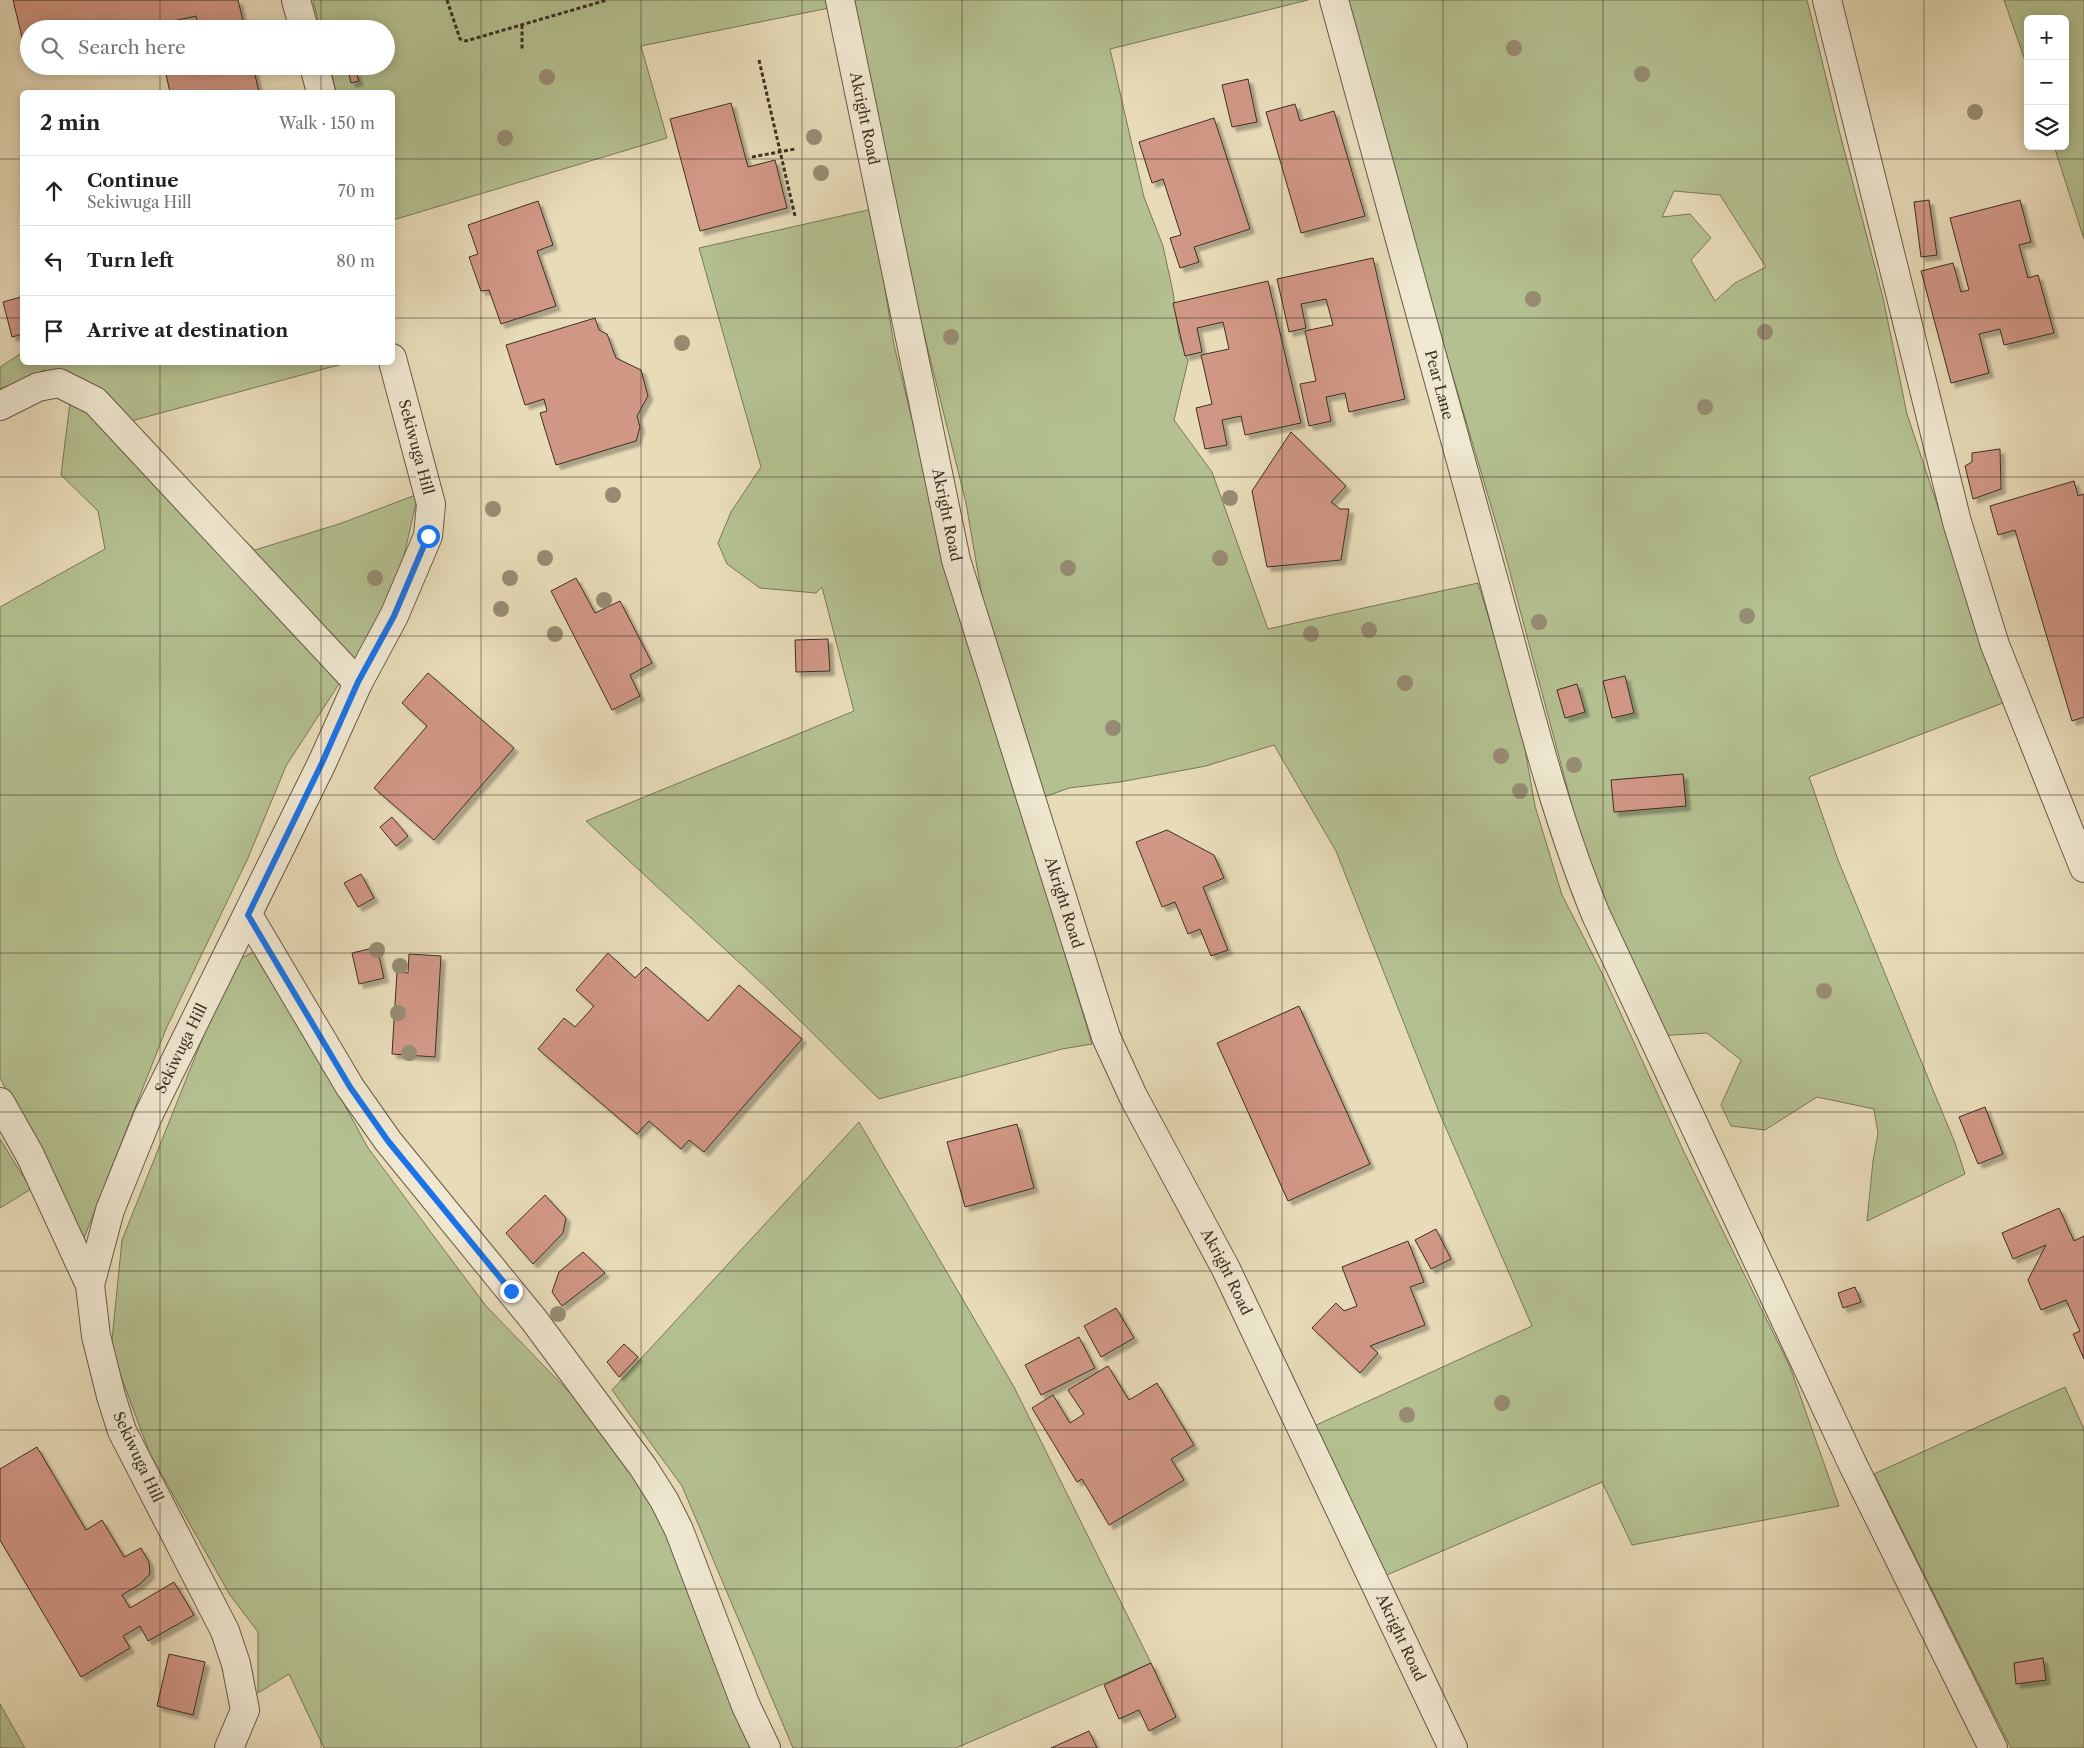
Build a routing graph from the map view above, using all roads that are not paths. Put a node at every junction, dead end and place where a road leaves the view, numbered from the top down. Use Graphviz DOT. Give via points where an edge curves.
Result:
graph roads {
  1 [pos="296,0"];
  2 [pos="840,0"];
  3 [pos="1334,0"];
  4 [pos="1827,0"];
  5 [pos="302,20"];
  6 [pos="316,75"];
  7 [pos="320,90"];
  8 [pos="394,365"];
  9 [pos="0,406"];
  10 [pos="358,682"];
  11 [pos="2084,868"];
  12 [pos="248,915"];
  13 [pos="0,1102"];
  14 [pos="90,1285"];
  15 [pos="229,1748"];
  16 [pos="766,1748"];
  17 [pos="1453,1748"];
  18 [pos="1993,1748"];
  1 -- 5 [label="street"];
  2 -- 17 [label="street, Akright Road" via="956,560 1106,1037 1226,1269"];
  3 -- 18 [label="street, Pear Lane" via="1547,770 1579,874 1852,1464"];
  4 -- 11 [label="street" via="1957,522 1994,645"];
  6 -- 7 [label="street"];
  8 -- 10 [label="street, Sekiwuga Hill" via="432,504 431,520 428,536 394,616"];
  9 -- 10 [label="street" via="38,387 59,383 95,401"];
  10 -- 12 [label="street, Sekiwuga Hill"];
  12 -- 14 [label="street, Sekiwuga Hill" via="148,1116 110,1210"];
  12 -- 16 [label="street" via="350,1087 388,1141 534,1320 664,1500 679,1530 746,1706"];
  13 -- 14 [label="street" via="30,1155"];
  14 -- 15 [label="street, Sekiwuga Hill" via="96,1336 122,1431 225,1630 236,1664 244,1710"];
}
